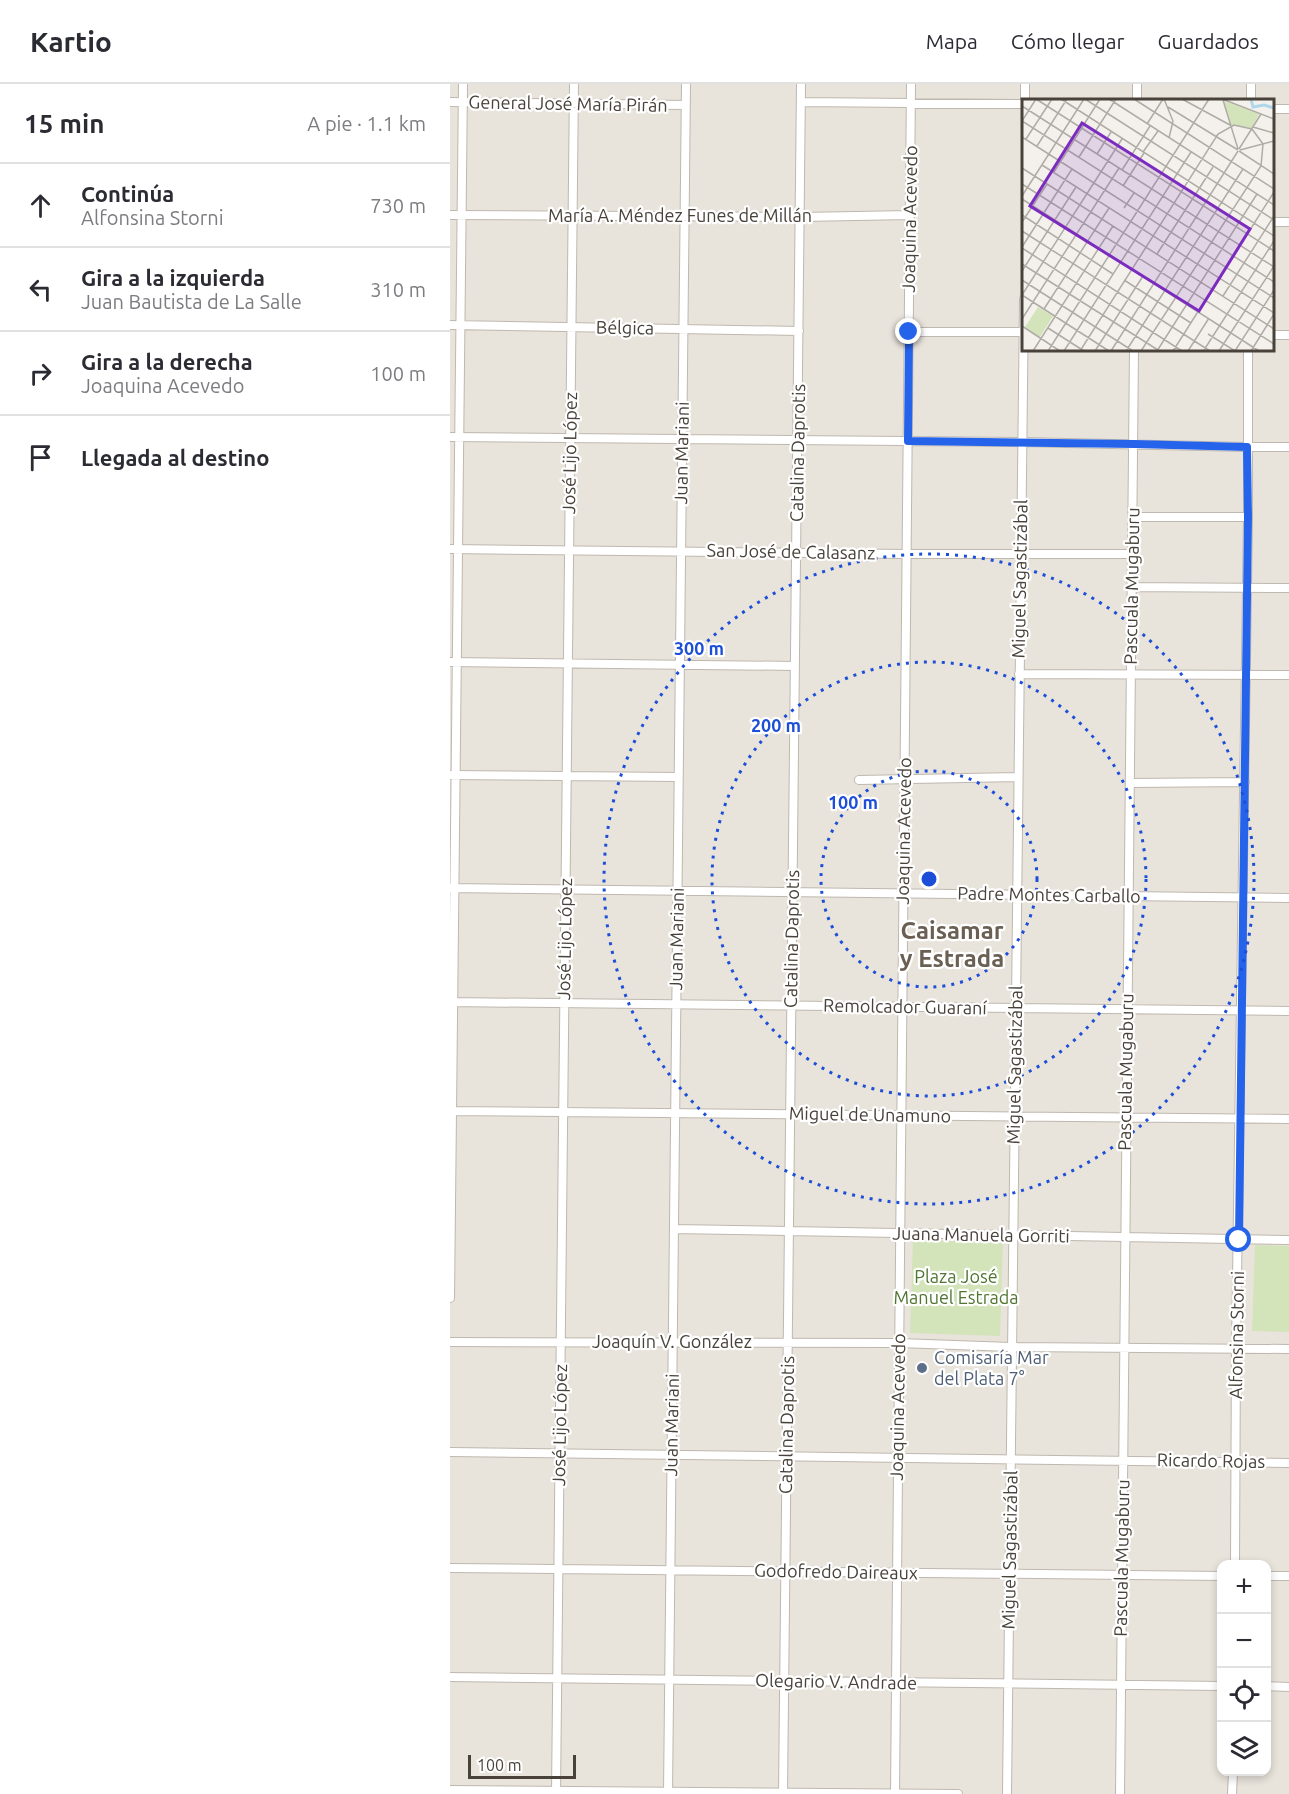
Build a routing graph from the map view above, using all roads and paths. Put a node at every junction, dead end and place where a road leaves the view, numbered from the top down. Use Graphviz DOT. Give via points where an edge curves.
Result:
graph roads {
  1 [pos="463,84"];
  2 [pos="574,84"];
  3 [pos="686,84"];
  4 [pos="801,84"];
  5 [pos="911,84"];
  6 [pos="1025,84"];
  7 [pos="1024,99"];
  8 [pos="450,102"];
  9 [pos="463,102"];
  10 [pos="802,102"];
  11 [pos="1022,102"];
  12 [pos="573,103"];
  13 [pos="911,103"];
  14 [pos="686,105"];
  15 [pos="450,215"];
  16 [pos="910,215"];
  17 [pos="462,216"];
  18 [pos="572,216"];
  19 [pos="684,217"];
  20 [pos="801,217"];
  21 [pos="450,325"];
  22 [pos="461,325"];
  23 [pos="571,327"];
  24 [pos="683,329"];
  25 [pos="799,331"];
  26 [pos="909,332"];
  27 [pos="1022,332"];
  28 [pos="1023,351"];
  29 [pos="1134,351"];
  30 [pos="1248,351"];
  31 [pos="450,437"];
  32 [pos="459,437"];
  33 [pos="570,438"];
  34 [pos="682,439"];
  35 [pos="798,440"];
  36 [pos="908,441"];
  37 [pos="1022,442"];
  38 [pos="1134,444"];
  39 [pos="1247,447"];
  40 [pos="1289,447"];
  41 [pos="1133,517"];
  42 [pos="1248,517"];
  43 [pos="454,549"];
  44 [pos="569,550"];
  45 [pos="681,551"];
  46 [pos="796,552"];
  47 [pos="1020,553"];
  48 [pos="907,554"];
  49 [pos="1132,554"];
  50 [pos="1132,587"];
  51 [pos="1247,588"];
  52 [pos="1289,588"];
  53 [pos="453,662"];
  54 [pos="567,664"];
  55 [pos="680,665"];
  56 [pos="795,666"];
  57 [pos="1019,674"];
  58 [pos="1131,674"];
  59 [pos="1246,674"];
  60 [pos="1289,675"];
  61 [pos="453,775"];
  62 [pos="566,776"];
  63 [pos="678,777"];
  64 [pos="1018,777"];
  65 [pos="904,779"];
  66 [pos="859,780"];
  67 [pos="1245,782"];
  68 [pos="1130,783"];
  69 [pos="452,888"];
  70 [pos="565,889"];
  71 [pos="677,891"];
  72 [pos="793,892"];
  73 [pos="903,893"];
  74 [pos="1017,895"];
  75 [pos="1128,897"];
  76 [pos="1243,898"];
  77 [pos="1289,898"];
  78 [pos="452,1002"];
  79 [pos="564,1003"];
  80 [pos="676,1005"];
  81 [pos="792,1006"];
  82 [pos="902,1007"];
  83 [pos="1016,1008"];
  84 [pos="1127,1010"];
  85 [pos="1242,1011"];
  86 [pos="1289,1011"];
  87 [pos="451,1111"];
  88 [pos="563,1112"];
  89 [pos="675,1113"];
  90 [pos="790,1114"];
  91 [pos="901,1115"];
  92 [pos="1014,1116"];
  93 [pos="1126,1116"];
  94 [pos="1241,1118"];
  95 [pos="1289,1119"];
  96 [pos="451,1224"];
  97 [pos="674,1229"];
  98 [pos="789,1232"];
  99 [pos="900,1234"];
  100 [pos="1013,1236"];
  101 [pos="1124,1238"];
  102 [pos="1239,1240"];
  103 [pos="1289,1240"];
  104 [pos="450,1298"];
  105 [pos="450,1342"];
  106 [pos="560,1342"];
  107 [pos="673,1342"];
  108 [pos="788,1343"];
  109 [pos="899,1343"];
  110 [pos="1011,1347"];
  111 [pos="1124,1348"];
  112 [pos="1236,1348"];
  113 [pos="1289,1349"];
  114 [pos="450,1452"];
  115 [pos="559,1454"];
  116 [pos="671,1455"];
  117 [pos="786,1456"];
  118 [pos="898,1457"];
  119 [pos="1011,1458"];
  120 [pos="1123,1460"];
  121 [pos="1236,1462"];
  122 [pos="1289,1463"];
  123 [pos="1235,1560"];
  124 [pos="450,1568"];
  125 [pos="558,1569"];
  126 [pos="670,1570"];
  127 [pos="785,1572"];
  128 [pos="897,1573"];
  129 [pos="1009,1574"];
  130 [pos="1122,1575"];
  131 [pos="1217,1576"];
  132 [pos="1271,1576"];
  133 [pos="1289,1576"];
  134 [pos="450,1677"];
  135 [pos="557,1679"];
  136 [pos="669,1680"];
  137 [pos="784,1681"];
  138 [pos="896,1682"];
  139 [pos="1008,1684"];
  140 [pos="1120,1685"];
  141 [pos="1217,1686"];
  142 [pos="1271,1686"];
  143 [pos="1289,1686"];
  144 [pos="1233,1776"];
  145 [pos="450,1790"];
  146 [pos="556,1792"];
  147 [pos="668,1793"];
  148 [pos="783,1793"];
  149 [pos="895,1794"];
  150 [pos="958,1794"];
  151 [pos="1007,1794"];
  152 [pos="1120,1794"];
  153 [pos="1232,1794"];
  1 -- 9 [label="street"];
  2 -- 12 [label="street, José Lijo López"];
  3 -- 14 [label="street, Juan Mariani"];
  4 -- 10 [label="street, Catalina Daprotis"];
  5 -- 13 [label="street, Joaquina Acevedo"];
  6 -- 7 [label="street"];
  8 -- 9 [label="street, General José María Pirán"];
  9 -- 12 [label="street, General José María Pirán"];
  9 -- 17 [label="street"];
  10 -- 13 [label="street"];
  10 -- 20 [label="street, Catalina Daprotis"];
  11 -- 13 [label="street"];
  12 -- 14 [label="street, General José María Pirán"];
  12 -- 18 [label="street, José Lijo López"];
  13 -- 16 [label="street, Joaquina Acevedo"];
  14 -- 19 [label="street, Juan Mariani"];
  15 -- 17 [label="street, María A. Méndez Funes de Millán"];
  16 -- 20 [label="street, María A. Méndez Funes de Millán"];
  16 -- 26 [label="street, Joaquina Acevedo"];
  17 -- 18 [label="street, María A. Méndez Funes de Millán"];
  17 -- 22 [label="street"];
  18 -- 19 [label="street, María A. Méndez Funes de Millán"];
  18 -- 23 [label="street, José Lijo López"];
  19 -- 20 [label="street, María A. Méndez Funes de Millán"];
  19 -- 24 [label="street, Juan Mariani"];
  20 -- 25 [label="street, Catalina Daprotis"];
  21 -- 22 [label="street, Bélgica"];
  22 -- 23 [label="street, Bélgica"];
  22 -- 32 [label="street"];
  23 -- 24 [label="street, Bélgica"];
  23 -- 33 [label="street, José Lijo López"];
  24 -- 25 [label="street, Bélgica"];
  24 -- 34 [label="street, Juan Mariani"];
  25 -- 35 [label="street, Catalina Daprotis"];
  26 -- 27 [label="street"];
  26 -- 36 [label="street, Joaquina Acevedo"];
  28 -- 37 [label="street, Miguel Sagastizábal"];
  29 -- 38 [label="street, Pascuala Mugaburu"];
  30 -- 39 [label="street, Alfonsina Storni"];
  31 -- 32 [label="street"];
  32 -- 33 [label="street"];
  32 -- 43 [label="street"];
  33 -- 34 [label="street"];
  33 -- 44 [label="street, José Lijo López"];
  34 -- 35 [label="street"];
  34 -- 45 [label="street, Juan Mariani"];
  35 -- 36 [label="street"];
  35 -- 46 [label="street, Catalina Daprotis"];
  36 -- 37 [label="street"];
  36 -- 48 [label="street, Joaquina Acevedo"];
  37 -- 38 [label="street"];
  37 -- 47 [label="street, Miguel Sagastizábal"];
  38 -- 39 [label="street"];
  38 -- 41 [label="street, Pascuala Mugaburu"];
  39 -- 40 [label="street"];
  39 -- 42 [label="street, Alfonsina Storni"];
  41 -- 42 [label="street"];
  41 -- 49 [label="street, Pascuala Mugaburu"];
  42 -- 51 [label="street, Alfonsina Storni"];
  43 -- 44 [label="street, San José de Calasanz"];
  43 -- 53 [label="street"];
  44 -- 45 [label="street, San José de Calasanz"];
  44 -- 54 [label="street, José Lijo López"];
  45 -- 46 [label="street, San José de Calasanz"];
  45 -- 55 [label="street, Juan Mariani"];
  46 -- 48 [label="street, San José de Calasanz"];
  46 -- 56 [label="street, Catalina Daprotis"];
  47 -- 48 [label="street, San José de Calasanz"];
  47 -- 49 [label="street, San José de Calasanz"];
  47 -- 57 [label="street, Miguel Sagastizábal"];
  48 -- 65 [label="street, Joaquina Acevedo"];
  49 -- 50 [label="street, Pascuala Mugaburu"];
  50 -- 51 [label="street"];
  50 -- 58 [label="street, Pascuala Mugaburu"];
  51 -- 52 [label="street"];
  51 -- 59 [label="street, Alfonsina Storni"];
  53 -- 54 [label="street"];
  53 -- 61 [label="street"];
  54 -- 55 [label="street"];
  54 -- 62 [label="street, José Lijo López"];
  55 -- 56 [label="street"];
  55 -- 63 [label="street, Juan Mariani"];
  56 -- 72 [label="street, Catalina Daprotis"];
  57 -- 58 [label="street"];
  57 -- 64 [label="street, Miguel Sagastizábal"];
  58 -- 59 [label="street"];
  58 -- 68 [label="street, Pascuala Mugaburu"];
  59 -- 60 [label="street"];
  59 -- 67 [label="street, Alfonsina Storni"];
  61 -- 62 [label="street"];
  61 -- 69 [label="street"];
  62 -- 63 [label="street"];
  62 -- 70 [label="street, José Lijo López"];
  63 -- 71 [label="street, Juan Mariani"];
  64 -- 65 [label="street"];
  64 -- 74 [label="street, Miguel Sagastizábal"];
  65 -- 66 [label="street"];
  65 -- 73 [label="street, Joaquina Acevedo"];
  67 -- 68 [label="street"];
  67 -- 76 [label="street, Alfonsina Storni"];
  68 -- 75 [label="street, Pascuala Mugaburu"];
  69 -- 70 [label="street, Padre Montes Carballo"];
  69 -- 78 [label="street"];
  70 -- 71 [label="street, Padre Montes Carballo"];
  70 -- 79 [label="street, José Lijo López"];
  71 -- 72 [label="street, Padre Montes Carballo"];
  71 -- 80 [label="street, Juan Mariani"];
  72 -- 73 [label="street, Padre Montes Carballo"];
  72 -- 81 [label="street, Catalina Daprotis"];
  73 -- 74 [label="street, Padre Montes Carballo"];
  73 -- 82 [label="street, Joaquina Acevedo"];
  74 -- 75 [label="street, Padre Montes Carballo"];
  74 -- 83 [label="street, Miguel Sagastizábal"];
  75 -- 76 [label="street, Padre Montes Carballo"];
  75 -- 84 [label="street, Pascuala Mugaburu"];
  76 -- 77 [label="street, Padre Montes Carballo"];
  76 -- 85 [label="street, Alfonsina Storni"];
  78 -- 79 [label="street, Remolcador Guaraní"];
  78 -- 87 [label="street"];
  79 -- 80 [label="street, Remolcador Guaraní"];
  79 -- 88 [label="street, José Lijo López"];
  80 -- 81 [label="street, Remolcador Guaraní"];
  80 -- 89 [label="street, Juan Mariani"];
  81 -- 82 [label="street, Remolcador Guaraní"];
  81 -- 90 [label="street, Catalina Daprotis"];
  82 -- 83 [label="street, Remolcador Guaraní"];
  82 -- 91 [label="street, Joaquina Acevedo"];
  83 -- 84 [label="street, Remolcador Guaraní"];
  83 -- 92 [label="street, Miguel Sagastizábal"];
  84 -- 85 [label="street, Remolcador Guaraní"];
  84 -- 93 [label="street, Pascuala Mugaburu"];
  85 -- 86 [label="street, Remolcador Guaraní"];
  85 -- 94 [label="street, Alfonsina Storni"];
  87 -- 88 [label="street, Miguel de Unamuno"];
  87 -- 96 [label="street"];
  88 -- 89 [label="street, Miguel de Unamuno"];
  88 -- 106 [label="street, José Lijo López"];
  89 -- 90 [label="street, Miguel de Unamuno"];
  89 -- 97 [label="street, Juan Mariani"];
  90 -- 91 [label="street, Miguel de Unamuno"];
  90 -- 98 [label="street, Catalina Daprotis"];
  91 -- 92 [label="street, Miguel de Unamuno"];
  91 -- 99 [label="street, Joaquina Acevedo"];
  92 -- 93 [label="street, Miguel de Unamuno"];
  92 -- 100 [label="street, Miguel Sagastizábal"];
  93 -- 94 [label="street, Miguel de Unamuno"];
  93 -- 101 [label="street, Pascuala Mugaburu"];
  94 -- 95 [label="street, Miguel de Unamuno"];
  94 -- 102 [label="street, Alfonsina Storni"];
  96 -- 104 [label="street"];
  97 -- 98 [label="street, Juana Manuela Gorriti"];
  97 -- 107 [label="street, Juan Mariani"];
  98 -- 99 [label="street, Juana Manuela Gorriti"];
  98 -- 108 [label="street, Catalina Daprotis"];
  99 -- 100 [label="street, Juana Manuela Gorriti"];
  99 -- 109 [label="street, Joaquina Acevedo"];
  100 -- 101 [label="street, Juana Manuela Gorriti"];
  100 -- 110 [label="street, Miguel Sagastizábal"];
  101 -- 102 [label="street, Juana Manuela Gorriti"];
  101 -- 111 [label="street, Pascuala Mugaburu"];
  102 -- 103 [label="street, Juana Manuela Gorriti"];
  102 -- 112 [label="street, Alfonsina Storni"];
  105 -- 106 [label="street, Joaquín V. González"];
  106 -- 107 [label="street, Joaquín V. González"];
  106 -- 115 [label="street, José Lijo López"];
  107 -- 108 [label="street, Joaquín V. González"];
  107 -- 116 [label="street, Juan Mariani"];
  108 -- 109 [label="street, Joaquín V. González"];
  108 -- 117 [label="street, Catalina Daprotis"];
  109 -- 110 [label="street, Joaquín V. González"];
  109 -- 118 [label="street, Joaquina Acevedo"];
  110 -- 111 [label="street, Joaquín V. González"];
  110 -- 119 [label="street, Miguel Sagastizábal"];
  111 -- 112 [label="street, Joaquín V. González"];
  111 -- 120 [label="street, Pascuala Mugaburu"];
  112 -- 113 [label="street, Joaquín V. González"];
  112 -- 121 [label="street, Alfonsina Storni"];
  114 -- 115 [label="street, Ricardo Rojas"];
  115 -- 116 [label="street, Ricardo Rojas"];
  115 -- 125 [label="street, José Lijo López"];
  116 -- 117 [label="street, Ricardo Rojas"];
  116 -- 126 [label="street, Juan Mariani"];
  117 -- 118 [label="street, Ricardo Rojas"];
  117 -- 127 [label="street, Catalina Daprotis"];
  118 -- 119 [label="street, Ricardo Rojas"];
  118 -- 128 [label="street, Joaquina Acevedo"];
  119 -- 120 [label="street, Ricardo Rojas"];
  119 -- 129 [label="street, Miguel Sagastizábal"];
  120 -- 121 [label="street, Ricardo Rojas"];
  120 -- 130 [label="street, Pascuala Mugaburu"];
  121 -- 122 [label="street, Ricardo Rojas"];
  121 -- 123 [label="street, Alfonsina Storni"];
  124 -- 125 [label="street, Godofredo Daireaux"];
  125 -- 126 [label="street, Godofredo Daireaux"];
  125 -- 135 [label="street, José Lijo López"];
  126 -- 127 [label="street, Godofredo Daireaux"];
  126 -- 136 [label="street, Juan Mariani"];
  127 -- 128 [label="street, Godofredo Daireaux"];
  127 -- 137 [label="street, Catalina Daprotis"];
  128 -- 129 [label="street, Godofredo Daireaux"];
  128 -- 138 [label="street, Joaquina Acevedo"];
  129 -- 130 [label="street, Godofredo Daireaux"];
  129 -- 139 [label="street, Miguel Sagastizábal"];
  130 -- 131 [label="street, Godofredo Daireaux"];
  130 -- 140 [label="street, Pascuala Mugaburu"];
  132 -- 133 [label="street"];
  134 -- 135 [label="street, Olegario V. Andrade"];
  135 -- 136 [label="street, Olegario V. Andrade"];
  135 -- 146 [label="street, José Lijo López"];
  136 -- 137 [label="street, Olegario V. Andrade"];
  136 -- 147 [label="street, Juan Mariani"];
  137 -- 138 [label="street, Olegario V. Andrade"];
  137 -- 148 [label="street, Catalina Daprotis"];
  138 -- 139 [label="street, Olegario V. Andrade"];
  138 -- 149 [label="street, Joaquina Acevedo"];
  139 -- 140 [label="street, Olegario V. Andrade"];
  139 -- 151 [label="street, Miguel Sagastizábal"];
  140 -- 141 [label="street, Olegario V. Andrade"];
  140 -- 152 [label="street, Pascuala Mugaburu"];
  142 -- 143 [label="street"];
  144 -- 153 [label="street"];
  145 -- 146 [label="street"];
  146 -- 147 [label="street"];
  147 -- 148 [label="street"];
  148 -- 149 [label="street"];
  149 -- 150 [label="street"];
}
